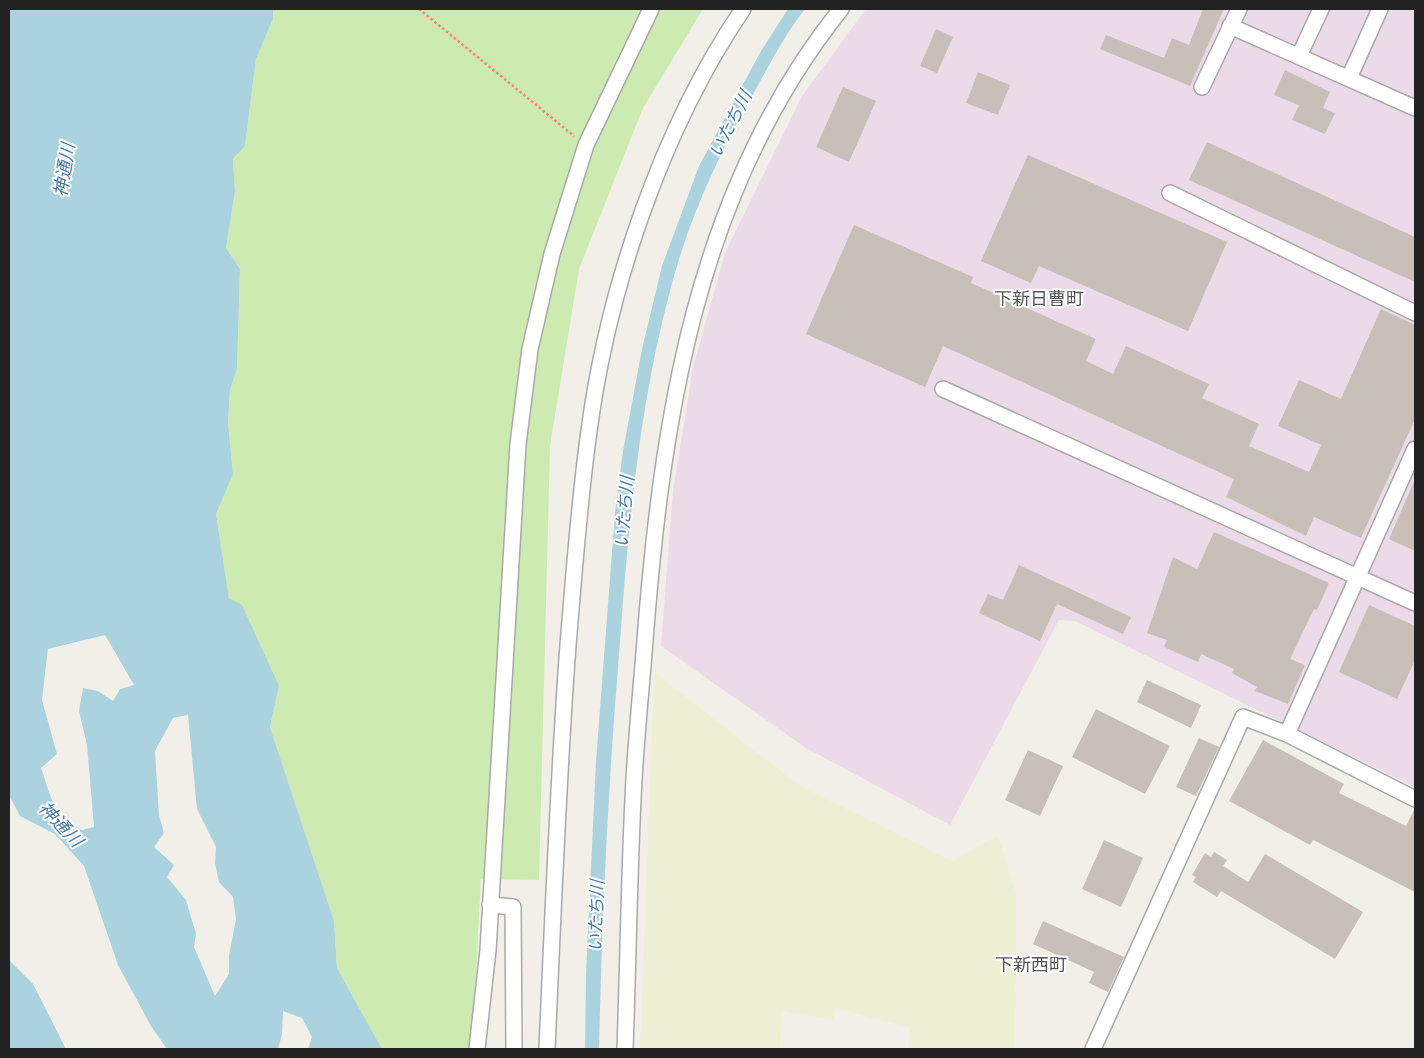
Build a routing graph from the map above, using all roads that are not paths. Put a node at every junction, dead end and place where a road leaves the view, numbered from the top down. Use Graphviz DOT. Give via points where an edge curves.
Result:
graph roads {
  1 [pos="651,9"];
  2 [pos="744,9"];
  3 [pos="841,9"];
  4 [pos="1239,9"];
  5 [pos="1321,9"];
  6 [pos="1380,9"];
  7 [pos="1230,26"];
  8 [pos="1299,56"];
  9 [pos="1349,78"];
  10 [pos="1202,87"];
  11 [pos="1415,106"];
  12 [pos="1170,193"];
  13 [pos="1415,313"];
  14 [pos="943,389"];
  15 [pos="1415,448"];
  16 [pos="1357,577"];
  17 [pos="1415,603"];
  18 [pos="1286,734"];
  19 [pos="1415,799"];
  20 [pos="490,906"];
  21 [pos="477,1049"];
  22 [pos="514,1049"];
  23 [pos="547,1049"];
  24 [pos="625,1049"];
  25 [pos="1093,1049"];
  1 -- 20 [label="street" via="586,145 552,254 528,358 518,444"];
  2 -- 23 [label="street" via="683,110 663,158 628,257 602,353 589,430 573,581"];
  3 -- 24 [label="street" via="817,38 778,100 752,150 707,262 687,335 662,469 649,590 633,796"];
  4 -- 7 [label="street"];
  5 -- 8 [label="street"];
  6 -- 9 [label="street"];
  7 -- 8 [label="street"];
  7 -- 10 [label="street"];
  8 -- 9 [label="street"];
  9 -- 11 [label="street"];
  12 -- 13 [label="street"];
  14 -- 16 [label="street"];
  15 -- 16 [label="street"];
  16 -- 17 [label="street"];
  16 -- 18 [label="street"];
  18 -- 19 [label="street"];
  18 -- 25 [label="street" via="1243,717"];
  20 -- 21 [label="street"];
  20 -- 22 [label="street" via="513,907"];
}
